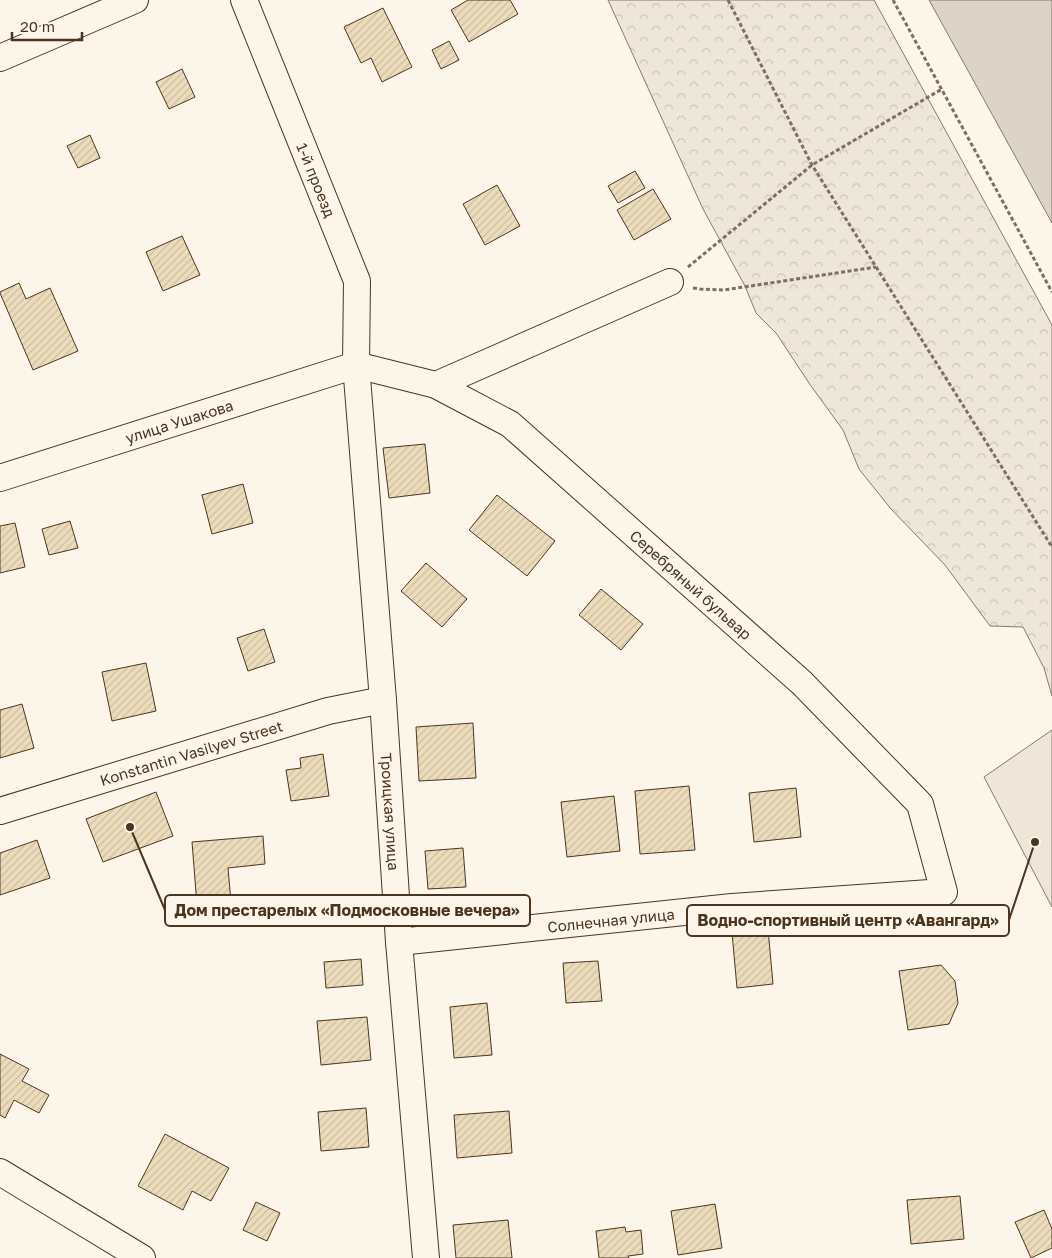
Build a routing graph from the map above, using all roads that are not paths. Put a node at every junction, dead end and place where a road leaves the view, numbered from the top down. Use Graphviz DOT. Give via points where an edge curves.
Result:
graph roads {
  1 [pos="135,0"];
  2 [pos="244,0"];
  3 [pos="0,58"];
  4 [pos="670,282"];
  5 [pos="356,365"];
  6 [pos="436,385"];
  7 [pos="0,478"];
  8 [pos="383,700"];
  9 [pos="0,811"];
  10 [pos="944,892"];
  11 [pos="399,942"];
  12 [pos="0,1172"];
  13 [pos="142,1258"];
  14 [pos="426,1258"];
  1 -- 3 [label="street"];
  2 -- 5 [label="street, 1-й проезд" via="357,281"];
  4 -- 6 [label="street"];
  5 -- 6 [label="street, Серебряный бульвар"];
  5 -- 7 [label="street, улица Ушакова"];
  5 -- 8 [label="street, Троицкая улица"];
  6 -- 10 [label="street, Серебряный бульвар" via="510,424 802,683 920,804"];
  8 -- 9 [label="street, Konstantin Vasilyev Street" via="328,711"];
  8 -- 11 [label="street, Троицкая улица"];
  10 -- 11 [label="street, Солнечная улица" via="732,907"];
  11 -- 14 [label="street, Троицкая улица"];
  12 -- 13 [label="street"];
}
